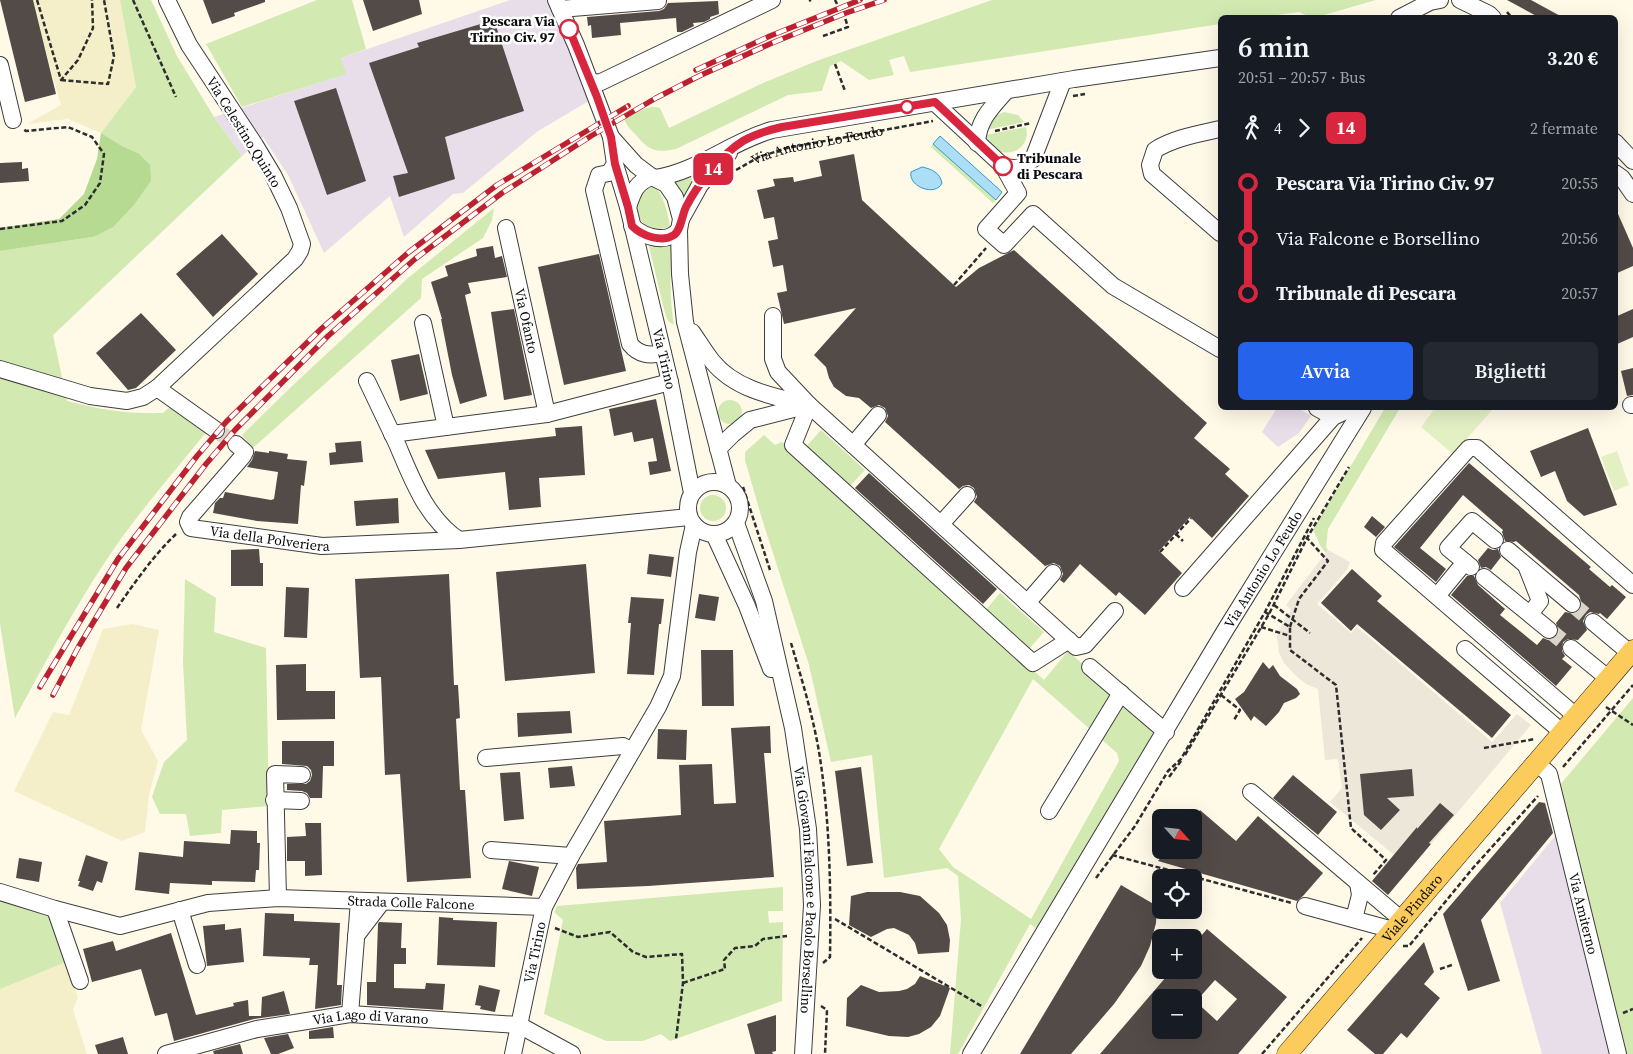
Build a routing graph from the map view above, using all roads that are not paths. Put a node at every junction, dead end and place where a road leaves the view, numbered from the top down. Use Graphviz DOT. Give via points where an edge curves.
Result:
graph roads {
  1 [pos="167,0"];
  2 [pos="772,0"];
  3 [pos="1460,0"];
  4 [pos="1480,0"];
  5 [pos="658,1"];
  6 [pos="558,5"];
  7 [pos="1427,5"];
  8 [pos="1405,15"];
  9 [pos="1489,15"];
  10 [pos="1490,15"];
  11 [pos="1218,58"];
  12 [pos="0,65"];
  13 [pos="1063,82"];
  14 [pos="591,83"];
  15 [pos="1006,91"];
  16 [pos="935,102"];
  17 [pos="13,120"];
  18 [pos="1218,129"];
  19 [pos="611,137"];
  20 [pos="977,138"];
  21 [pos="738,144"];
  22 [pos="1618,145"];
  23 [pos="1633,161"];
  24 [pos="615,164"];
  25 [pos="1003,166"];
  26 [pos="1618,175"];
  27 [pos="654,177"];
  28 [pos="1633,194"];
  29 [pos="628,207"];
  30 [pos="680,224"];
  31 [pos="632,226"];
  32 [pos="506,228"];
  33 [pos="1218,231"];
  34 [pos="773,316"];
  35 [pos="686,322"];
  36 [pos="423,323"];
  37 [pos="1218,348"];
  38 [pos="663,353"];
  39 [pos="0,369"];
  40 [pos="367,381"];
  41 [pos="670,382"];
  42 [pos="157,388"];
  43 [pos="809,405"];
  44 [pos="1320,410"];
  45 [pos="1348,410"];
  46 [pos="1362,410"];
  47 [pos="547,414"];
  48 [pos="878,416"];
  49 [pos="1333,418"];
  50 [pos="446,426"];
  51 [pos="216,430"];
  52 [pos="392,434"];
  53 [pos="852,445"];
  54 [pos="240,448"];
  55 [pos="718,449"];
  56 [pos="728,486"];
  57 [pos="692,493"];
  58 [pos="966,495"];
  59 [pos="665,519"];
  60 [pos="692,521"];
  61 [pos="736,523"];
  62 [pos="941,524"];
  63 [pos="714,534"];
  64 [pos="459,540"];
  65 [pos="690,543"];
  66 [pos="1526,566"];
  67 [pos="1474,569"];
  68 [pos="1053,573"];
  69 [pos="1633,585"];
  70 [pos="1183,588"];
  71 [pos="1437,596"];
  72 [pos="1028,603"];
  73 [pos="1572,604"];
  74 [pos="1116,610"];
  75 [pos="1530,614"];
  76 [pos="1593,622"];
  77 [pos="1549,630"];
  78 [pos="1069,640"];
  79 [pos="1571,648"];
  80 [pos="1465,650"];
  81 [pos="1632,652"];
  82 [pos="1090,667"];
  83 [pos="1609,679"];
  84 [pos="1121,693"];
  85 [pos="1577,717"];
  86 [pos="793,728"];
  87 [pos="1166,732"];
  88 [pos="1563,733"];
  89 [pos="632,751"];
  90 [pos="486,758"];
  91 [pos="1546,773"];
  92 [pos="302,776"];
  93 [pos="1251,792"];
  94 [pos="274,800"];
  95 [pos="301,801"];
  96 [pos="1049,811"];
  97 [pos="491,850"];
  98 [pos="570,856"];
  99 [pos="1364,880"];
  100 [pos="0,892"];
  101 [pos="278,898"];
  102 [pos="359,901"];
  103 [pos="382,902"];
  104 [pos="1305,906"];
  105 [pos="544,907"];
  106 [pos="55,909"];
  107 [pos="180,910"];
  108 [pos="1354,919"];
  109 [pos="1399,932"];
  110 [pos="356,936"];
  111 [pos="197,965"];
  112 [pos="80,981"];
  113 [pos="350,1014"];
  114 [pos="519,1025"];
  115 [pos="166,1054"];
  116 [pos="512,1054"];
  117 [pos="572,1054"];
  118 [pos="803,1054"];
  119 [pos="971,1054"];
  120 [pos="1287,1054"];
  121 [pos="1618,1054"];
  1 -- 42 [label="street, Via Celestino Quinto" via="189,45 273,175 302,244 294,259"];
  2 -- 14 [label="street" via="607,79"];
  3 -- 9 [label="street"];
  4 -- 10 [label="street"];
  5 -- 6 [label="street"];
  6 -- 14 [label="street"];
  7 -- 8 [label="street"];
  11 -- 13 [label="street, Via Antonio Lo Feudo"];
  12 -- 17 [label="street"];
  13 -- 15 [label="street, Via Antonio Lo Feudo"];
  13 -- 25 [label="street" via="1033,159 1018,169"];
  14 -- 19 [label="street"];
  15 -- 16 [label="street, Via Antonio Lo Feudo"];
  15 -- 20 [label="street" via="986,113"];
  16 -- 20 [label="street"];
  16 -- 21 [label="street, Via Antonio Lo Feudo" via="782,127 762,132"];
  18 -- 33 [label="street" via="1164,145 1155,150 1150,164 1152,174"];
  19 -- 24 [label="street"];
  19 -- 27 [label="street" via="631,160"];
  20 -- 25 [label="street"];
  21 -- 27 [label="street, Via Antonio Lo Feudo" via="679,172"];
  21 -- 30 [label="street, Via Antonio Lo Feudo" via="700,185"];
  22 -- 23 [label="street"];
  24 -- 29 [label="street"];
  24 -- 38 [label="street" via="609,173 599,176 594,194 630,344 634,350 644,354"];
  25 -- 37 [label="street" via="1018,192 986,230 1004,246 1033,214 1113,286"];
  26 -- 28 [label="street"];
  27 -- 29 [label="street" via="637,185"];
  27 -- 30 [label="street" via="666,184 675,197"];
  29 -- 31 [label="street"];
  30 -- 31 [label="street" via="673,236 660,238 645,235"];
  30 -- 35 [label="street" via="680,274"];
  31 -- 38 [label="street, Via Tirino"];
  32 -- 47 [label="street, Via Ofanto"];
  34 -- 43 [label="street" via="773,359 778,372"];
  35 -- 43 [label="street" via="712,362 726,375 775,397"];
  35 -- 55 [label="street"];
  36 -- 50 [label="street"];
  38 -- 41 [label="street, Via Tirino"];
  39 -- 42 [label="street" via="90,396 127,400 143,397"];
  40 -- 52 [label="street"];
  41 -- 47 [label="street"];
  41 -- 57 [label="street, Via Tirino"];
  42 -- 51 [label="street"];
  43 -- 53 [label="street"];
  43 -- 55 [label="street" via="750,420"];
  43 -- 78 [label="street" via="793,445 851,498 1033,662"];
  44 -- 49 [label="street"];
  45 -- 49 [label="street"];
  46 -- 87 [label="street, Via Antonio Lo Feudo"];
  47 -- 50 [label="street"];
  48 -- 53 [label="street"];
  49 -- 70 [label="street"];
  50 -- 52 [label="street"];
  52 -- 64 [label="street" via="430,511"];
  53 -- 62 [label="street"];
  54 -- 64 [label="street, Via della Polveriera" via="190,517 191,528 322,546"];
  55 -- 56 [label="street"];
  56 -- 57 [label="street" via="712,482"];
  56 -- 61 [label="street" via="734,491 740,506"];
  57 -- 60 [label="street" via="688,509"];
  58 -- 62 [label="street"];
  59 -- 60 [label="street, Via della Polveriera"];
  59 -- 64 [label="street, Via della Polveriera"];
  59 -- 65 [label="street" via="683,528"];
  60 -- 63 [label="street" via="707,533"];
  60 -- 65 [label="street, Via Tirino"];
  61 -- 63 [label="street" via="722,533"];
  61 -- 86 [label="street, Via Giovanni Falcone e Paolo Borsellino" via="764,601"];
  62 -- 72 [label="street"];
  63 -- 86 [label="street, Via Giovanni Falcone e Paolo Borsellino" via="747,606"];
  65 -- 89 [label="street, Via Tirino" via="672,676"];
  66 -- 67 [label="street" via="1472,521 1448,548"];
  66 -- 73 [label="street"];
  66 -- 75 [label="street" via="1540,601"];
  67 -- 71 [label="street"];
  67 -- 75 [label="street"];
  68 -- 72 [label="street"];
  69 -- 71 [label="street" via="1477,448 1469,448 1384,543 1384,550"];
  71 -- 85 [label="street"];
  72 -- 78 [label="street"];
  74 -- 78 [label="street" via="1084,645 1076,647"];
  75 -- 77 [label="street"];
  76 -- 81 [label="street"];
  79 -- 83 [label="street"];
  80 -- 88 [label="street"];
  81 -- 83 [label="main road, Viale Pindaro"];
  82 -- 84 [label="street"];
  83 -- 85 [label="main road, Viale Pindaro"];
  84 -- 87 [label="street"];
  84 -- 96 [label="street"];
  85 -- 88 [label="main road, Viale Pindaro"];
  86 -- 118 [label="street, Via Giovanni Falcone e Paolo Borsellino" via="808,829 812,905"];
  87 -- 119 [label="street, Via Antonio Lo Feudo"];
  88 -- 91 [label="main road, Viale Pindaro"];
  89 -- 90 [label="street" via="623,746"];
  89 -- 98 [label="street, Via Tirino"];
  91 -- 109 [label="main road, Viale Pindaro"];
  91 -- 121 [label="street, Via Amiterno"];
  92 -- 94 [label="street" via="274,774"];
  93 -- 99 [label="street"];
  94 -- 95 [label="street"];
  94 -- 101 [label="street"];
  97 -- 98 [label="street"];
  98 -- 105 [label="street, Via Tirino"];
  99 -- 108 [label="street"];
  99 -- 109 [label="street"];
  100 -- 106 [label="street, Strada Colle Falcone"];
  101 -- 102 [label="street, Strada Colle Falcone"];
  101 -- 107 [label="street, Strada Colle Falcone" via="208,904"];
  102 -- 103 [label="street, Strada Colle Falcone"];
  102 -- 110 [label="street"];
  103 -- 105 [label="street, Strada Colle Falcone"];
  103 -- 110 [label="street"];
  104 -- 108 [label="street"];
  105 -- 114 [label="street, Via Tirino"];
  106 -- 107 [label="street, Strada Colle Falcone" via="120,926"];
  106 -- 112 [label="street"];
  107 -- 111 [label="street"];
  108 -- 109 [label="street"];
  109 -- 120 [label="main road, Viale Pindaro"];
  110 -- 113 [label="street"];
  113 -- 114 [label="street, Via Lago di Varano"];
  113 -- 115 [label="street, Via Lago di Varano" via="257,1029"];
  114 -- 116 [label="street, Via Tirino"];
  114 -- 117 [label="street, Via Lago di Varano"];
}
